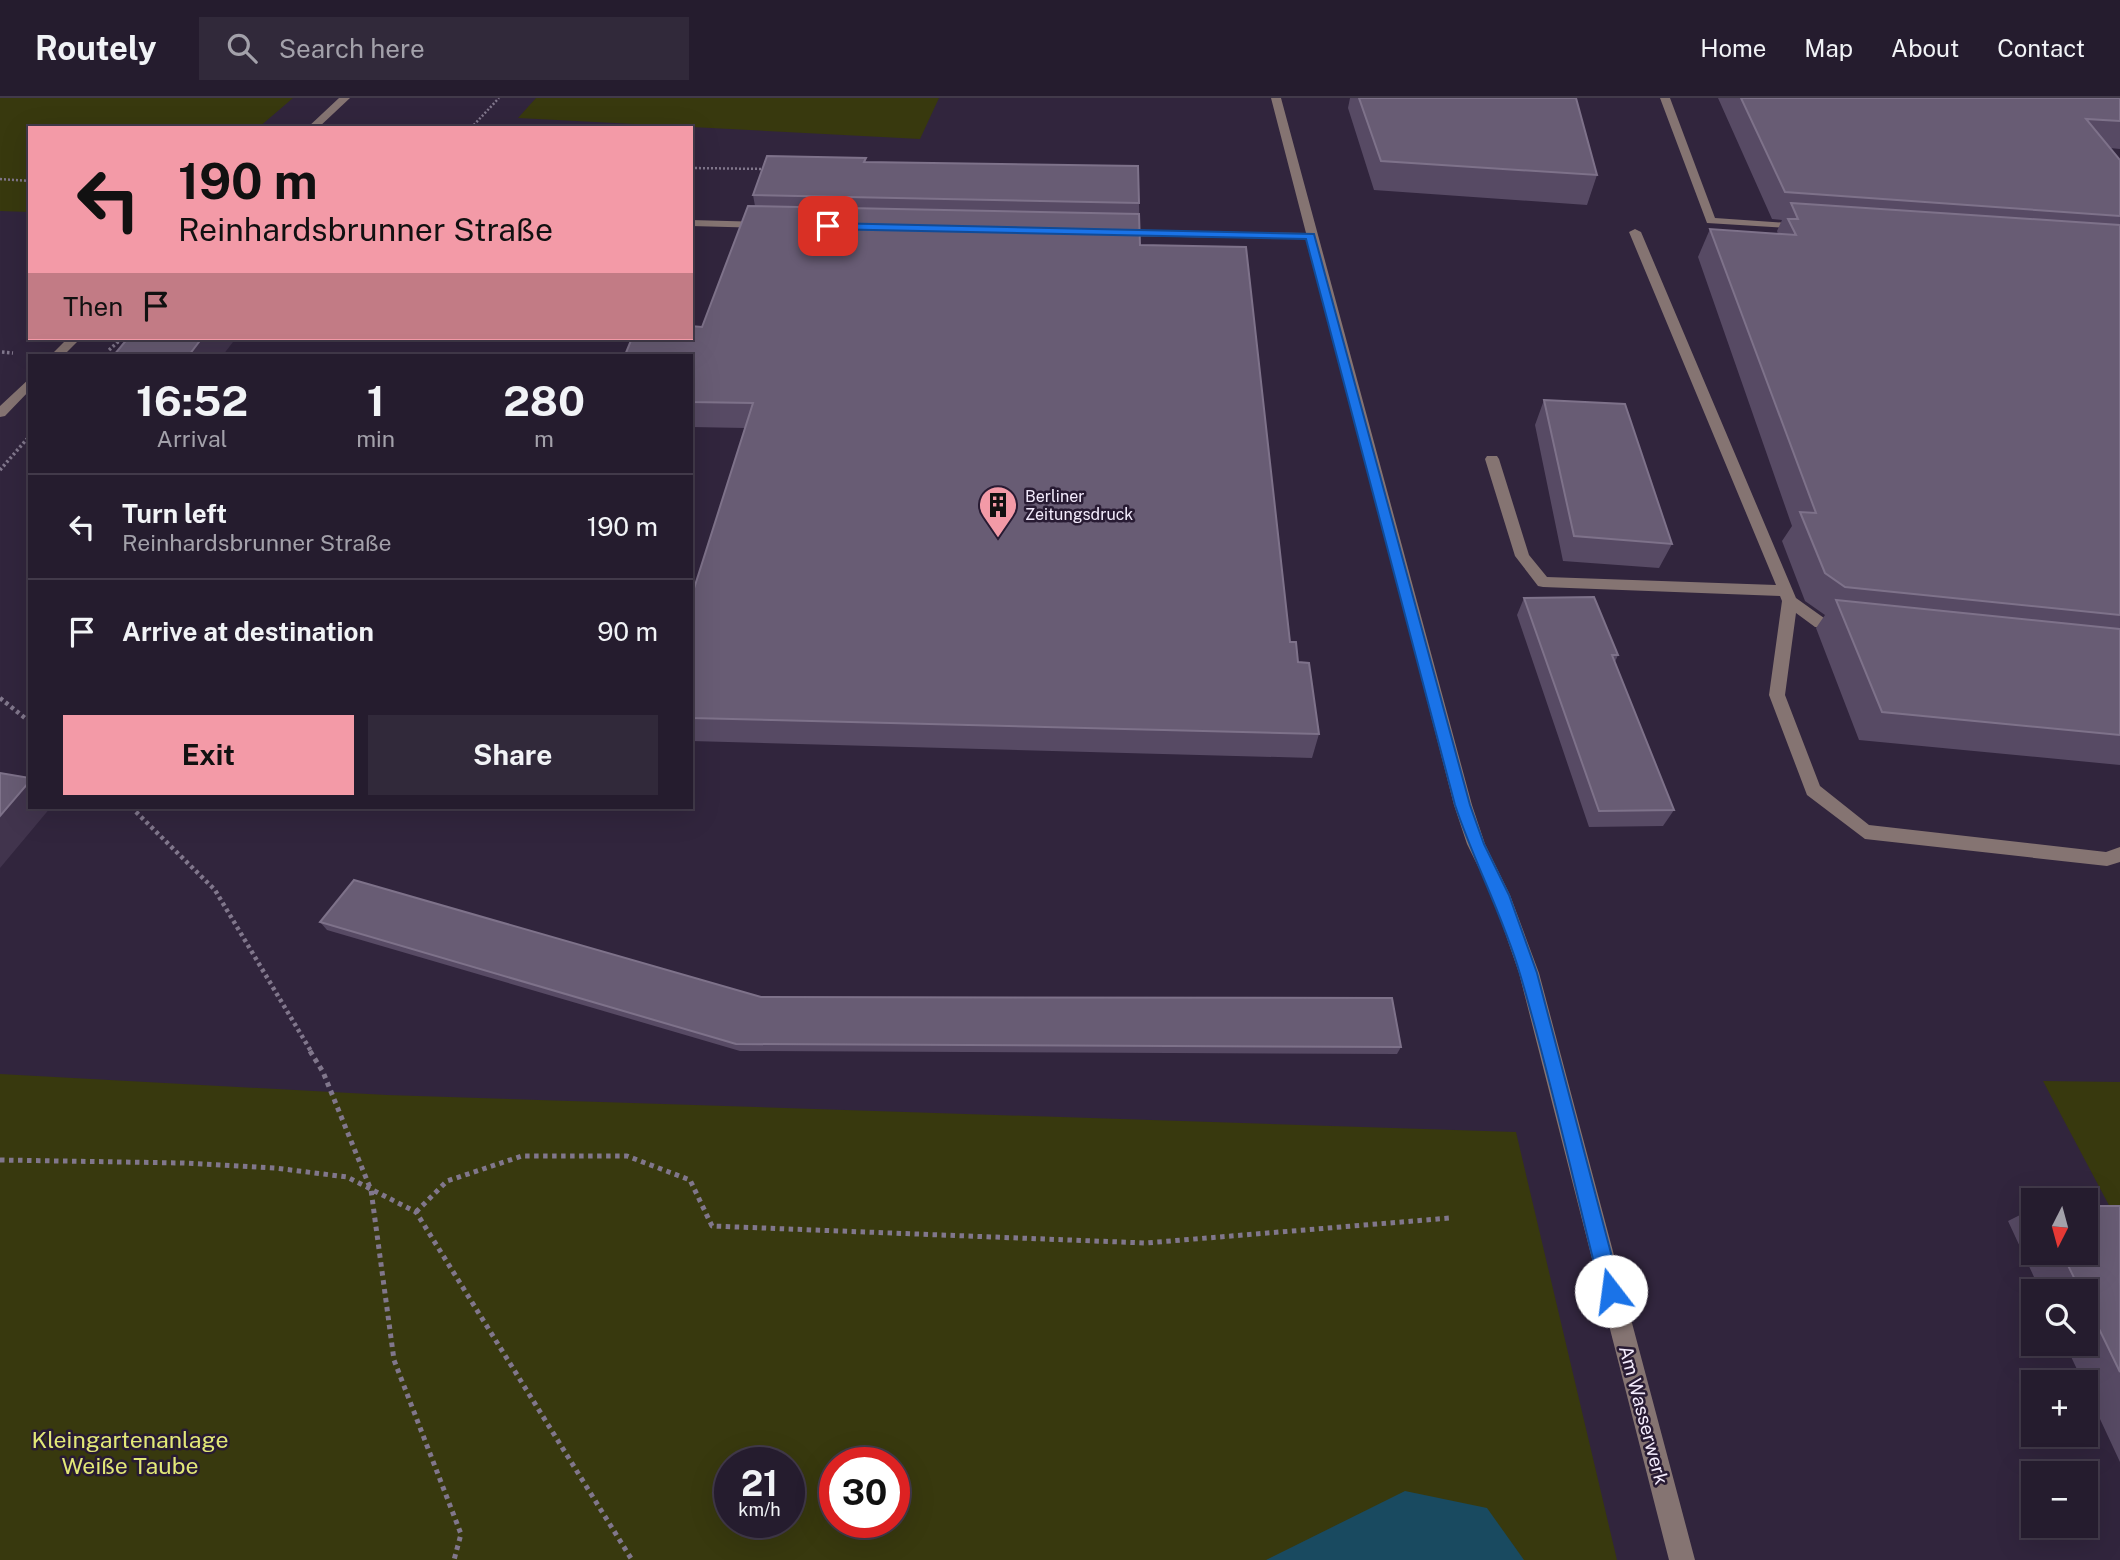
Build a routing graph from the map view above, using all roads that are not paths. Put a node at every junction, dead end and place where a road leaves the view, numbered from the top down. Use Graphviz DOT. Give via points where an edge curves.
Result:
graph roads {
  1 [pos="345,98"];
  2 [pos="1276,98"];
  3 [pos="1665,98"];
  4 [pos="314,126"];
  5 [pos="693,223"];
  6 [pos="774,225"];
  7 [pos="1820,228"];
  8 [pos="1103,232"];
  9 [pos="1635,232"];
  10 [pos="1311,236"];
  11 [pos="73,340"];
  12 [pos="58,354"];
  13 [pos="28,384"];
  14 [pos="0,413"];
  15 [pos="1492,459"];
  16 [pos="1788,596"];
  17 [pos="1860,627"];
  18 [pos="2120,854"];
  19 [pos="1682,1560"];
  1 -- 4 [label="street"];
  2 -- 10 [label="street, Am Wasserwerk"];
  3 -- 7 [label="street" via="1711,221"];
  5 -- 6 [label="street"];
  8 -- 10 [label="street"];
  9 -- 16 [label="street"];
  10 -- 19 [label="street, Am Wasserwerk" via="1463,805 1529,973"];
  11 -- 12 [label="street"];
  13 -- 14 [label="street"];
  15 -- 16 [label="street" via="1522,556 1543,582"];
  16 -- 17 [label="street" via="1820,623"];
  16 -- 18 [label="street" via="1777,695 1813,790 1865,832 2107,859"];
}
